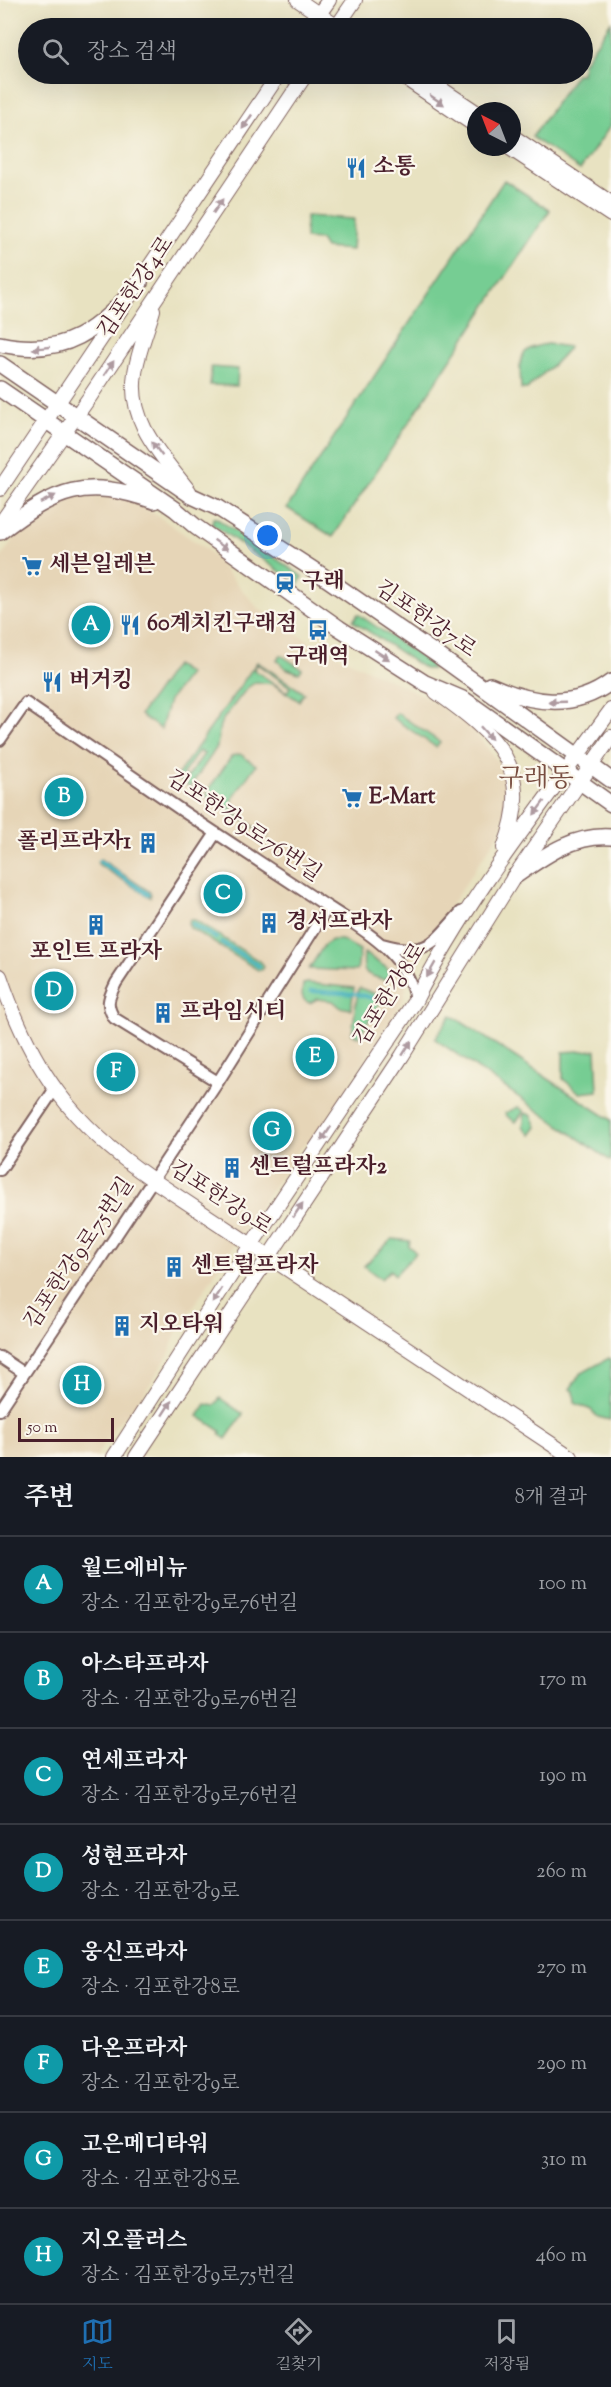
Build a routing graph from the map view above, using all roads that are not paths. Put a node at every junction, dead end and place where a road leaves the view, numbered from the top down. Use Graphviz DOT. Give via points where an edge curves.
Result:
graph roads {
  1 [pos="298,0"];
  2 [pos="329,0"];
  3 [pos="355,0"];
  4 [pos="319,14"];
  5 [pos="316,18"];
  6 [pos="324,18"];
  7 [pos="344,18"];
  8 [pos="272,84"];
  9 [pos="299,84"];
  10 [pos="414,84"];
  11 [pos="434,84"];
  12 [pos="467,106"];
  13 [pos="467,120"];
  14 [pos="521,142"];
  15 [pos="521,156"];
  16 [pos="611,203"];
  17 [pos="611,215"];
  18 [pos="140,284"];
  19 [pos="158,296"];
  20 [pos="0,344"];
  21 [pos="0,364"];
  22 [pos="0,389"];
  23 [pos="58,404"];
  24 [pos="76,416"];
  25 [pos="46,421"];
  26 [pos="64,433"];
  27 [pos="0,489"];
  28 [pos="192,495"];
  29 [pos="175,509"];
  30 [pos="0,524"];
  31 [pos="0,532"];
  32 [pos="454,668"];
  33 [pos="611,682"];
  34 [pos="424,683"];
  35 [pos="611,710"];
  36 [pos="611,737"];
  37 [pos="0,740"];
  38 [pos="577,756"];
  39 [pos="590,765"];
  40 [pos="565,772"];
  41 [pos="611,780"];
  42 [pos="579,782"];
  43 [pos="611,804"];
  44 [pos="216,833"];
  45 [pos="611,837"];
  46 [pos="498,863"];
  47 [pos="514,877"];
  48 [pos="478,893"];
  49 [pos="328,907"];
  50 [pos="382,944"];
  51 [pos="0,976"];
  52 [pos="415,1001"];
  53 [pos="218,1082"];
  54 [pos="54,1090"];
  55 [pos="0,1170"];
  56 [pos="153,1180"];
  57 [pos="251,1244"];
  58 [pos="268,1256"];
  59 [pos="0,1357"];
  60 [pos="24,1373"];
  61 [pos="0,1410"];
  62 [pos="114,1457"];
  63 [pos="135,1457"];
  64 [pos="571,1457"];
  1 -- 4 [label="street"];
  2 -- 4 [label="street"];
  3 -- 7 [label="street"];
  4 -- 5 [label="street"];
  4 -- 6 [label="street"];
  8 -- 18 [label="street, 김포한강4로, one-way"];
  19 -- 9 [label="street, 김포한강4로, one-way"];
  10 -- 13 [label="street, one-way"];
  11 -- 12 [label="street"];
  14 -- 16 [label="street"];
  15 -- 17 [label="street"];
  18 -- 20 [label="main road, one-way" via="112,314 82,336 43,349"];
  18 -- 23 [label="street, 김포한강4로"];
  24 -- 19 [label="street, 김포한강4로, one-way"];
  28 -- 19 [label="street, one-way" via="150,440 137,413 135,374"];
  21 -- 23 [label="main road, 김포한강7로"];
  22 -- 25 [label="main road, 김포한강7로"];
  23 -- 24 [label="main road, 김포한강7로"];
  23 -- 25 [label="street, 김포한강4로"];
  24 -- 26 [label="street, 김포한강4로"];
  24 -- 28 [label="main road, 김포한강7로"];
  25 -- 26 [label="main road, 김포한강7로"];
  25 -- 27 [label="street, 김포한강4로"];
  26 -- 29 [label="main road, 김포한강7로"];
  26 -- 30 [label="street, 김포한강4로"];
  28 -- 32 [label="main road, 김포한강7로" via="268,540"];
  31 -- 29 [label="main road, one-way" via="44,501 86,488 127,492"];
  29 -- 34 [label="main road, 김포한강7로, one-way" via="339,628"];
  33 -- 32 [label="main road, one-way" via="581,699 546,702 502,690"];
  32 -- 38 [label="main road, 김포한강7로"];
  34 -- 40 [label="main road, 김포한강7로" via="465,700"];
  34 -- 46 [label="street, one-way" via="471,717 503,753 514,776 513,824"];
  35 -- 38 [label="street, 김포한강8로"];
  36 -- 39 [label="street, 김포한강8로"];
  37 -- 44 [label="street, 김포한강9로76번길" via="26,703"];
  38 -- 39 [label="main road, 김포한강7로"];
  38 -- 40 [label="street, 김포한강8로"];
  39 -- 41 [label="main road, 김포한강7로"];
  39 -- 42 [label="street, 김포한강8로"];
  40 -- 42 [label="main road, 김포한강7로"];
  40 -- 46 [label="street, 김포한강8로, one-way"];
  42 -- 43 [label="main road, 김포한강7로"];
  42 -- 47 [label="street, 김포한강8로"];
  44 -- 49 [label="street, 김포한강9로76번길"];
  44 -- 53 [label="street" via="116,983 109,1009 114,1018"];
  45 -- 47 [label="main road" via="581,840 555,849"];
  46 -- 48 [label="street, 김포한강8로"];
  58 -- 47 [label="street, 김포한강8로, one-way" via="402,1056"];
  48 -- 50 [label="street" via="431,945 404,950"];
  48 -- 52 [label="street, 김포한강8로, one-way"];
  49 -- 50 [label="street"];
  49 -- 53 [label="street, 김포한강9로76번길"];
  50 -- 52 [label="street" via="411,980"];
  51 -- 54 [label="street, 김포한강9로" via="28,1047"];
  52 -- 57 [label="street, 김포한강8로, one-way"];
  53 -- 56 [label="street, 김포한강9로76번길"];
  54 -- 55 [label="street"];
  54 -- 56 [label="street, 김포한강9로" via="102,1141"];
  56 -- 57 [label="street, 김포한강9로"];
  56 -- 60 [label="street, 김포한강9로75번길"];
  57 -- 58 [label="street, 김포한강9로"];
  57 -- 62 [label="street, 김포한강8로, one-way"];
  63 -- 58 [label="street, 김포한강8로, one-way"];
  58 -- 64 [label="street, 김포한강9로"];
  59 -- 60 [label="street"];
  60 -- 61 [label="street, 김포한강9로75번길"];
}
